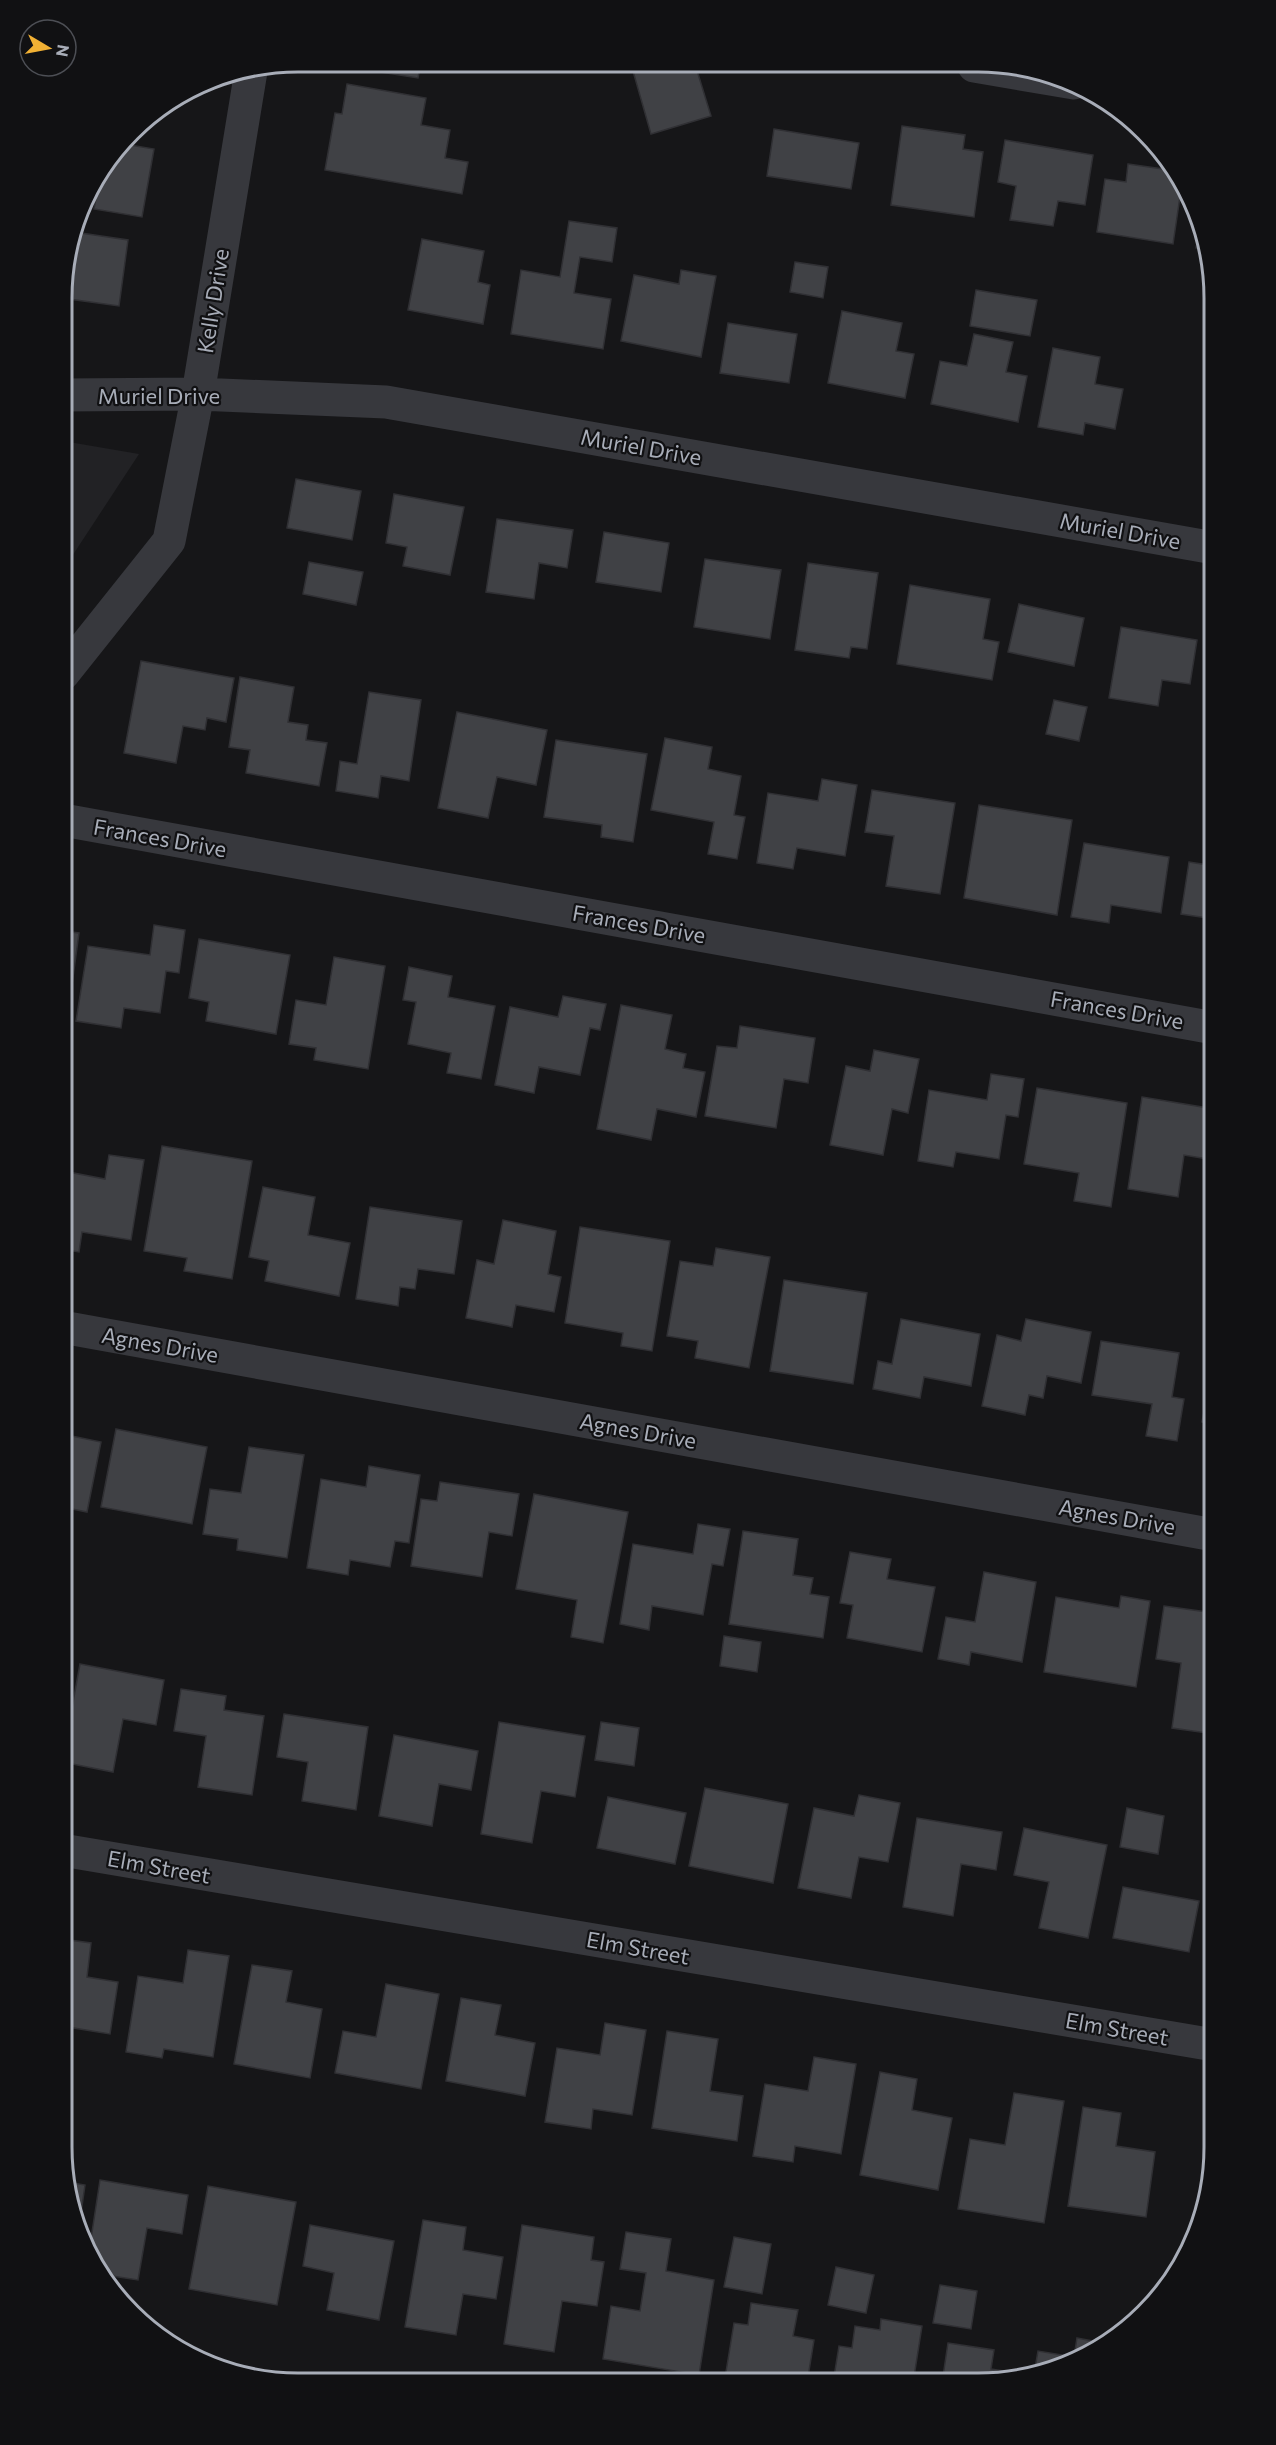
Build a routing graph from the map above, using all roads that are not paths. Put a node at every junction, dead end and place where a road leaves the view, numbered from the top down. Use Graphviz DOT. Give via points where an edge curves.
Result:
graph roads {
  1 [pos="250,77"];
  2 [pos="198,394"];
  3 [pos="72,395"];
  4 [pos="1204,546"];
  5 [pos="72,663"];
  6 [pos="72,822"];
  7 [pos="1204,1026"];
  8 [pos="72,1329"];
  9 [pos="1204,1533"];
  10 [pos="72,1853"];
  11 [pos="1204,2043"];
  1 -- 2 [label="street, Kelly Drive"];
  2 -- 3 [label="street, Muriel Drive"];
  2 -- 4 [label="street, Muriel Drive" via="386,402"];
  2 -- 5 [label="street, Kelly Drive" via="169,541"];
  6 -- 7 [label="street, Frances Drive"];
  8 -- 9 [label="street, Agnes Drive"];
  10 -- 11 [label="street, Elm Street"];
}
